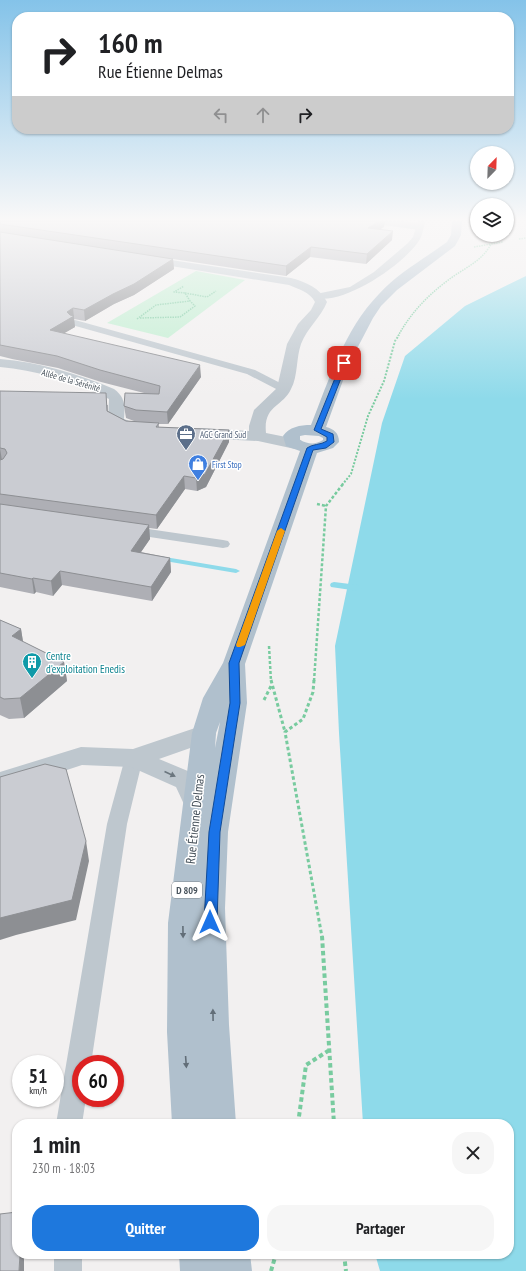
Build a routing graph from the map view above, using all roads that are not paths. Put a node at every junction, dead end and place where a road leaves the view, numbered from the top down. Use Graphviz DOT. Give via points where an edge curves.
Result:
graph roads {
  1 [pos="280,280"];
  2 [pos="366,280"];
  3 [pos="403,280"];
  4 [pos="320,296"];
  5 [pos="75,323"];
  6 [pos="0,363"];
  7 [pos="284,389"];
  8 [pos="150,430"];
  9 [pos="317,430"];
  10 [pos="181,432"];
  11 [pos="258,436"];
  12 [pos="300,442"];
  13 [pos="115,528"];
  14 [pos="223,544"];
  15 [pos="234,663"];
  16 [pos="204,734"];
  17 [pos="134,758"];
  18 [pos="0,782"];
  19 [pos="197,806"];
  20 [pos="70,1119"];
  21 [pos="190,1119"];
  22 [pos="218,1119"];
  23 [pos="68,1259"];
  24 [pos="199,1259"];
  25 [pos="231,1259"];
  26 [pos="68,1271"];
  27 [pos="200,1271"];
  28 [pos="232,1271"];
  1 -- 4 [label="street" via="306,287"];
  2 -- 4 [label="lane" via="340,293"];
  3 -- 9 [label="main road" via="371,311 350,349"];
  4 -- 7 [label="street" via="321,302 317,311 305,324 294,344"];
  5 -- 7 [label="lane" via="251,372"];
  6 -- 8 [label="street, Allée de la Sérénité" via="80,381 105,390 118,401 116,421 134,429"];
  7 -- 11 [label="street" via="262,410 257,426"];
  9 -- 12 [label="main road" via="304,430"];
  9 -- 12 [label="main road" via="330,436 331,442 323,447"];
  10 -- 11 [label="street"];
  11 -- 12 [label="street"];
  12 -- 15 [label="main road, Rue Étienne Delmas / D 809" via="292,498"];
  13 -- 14 [label="lane"];
  15 -- 16 [label="main road, Rue Étienne Delmas / D 809" via="215,698"];
  22 -- 15 [label="main road, Rue Étienne Delmas / D 809, one-way" via="210,908 214,832 235,703"];
  16 -- 17 [label="street"];
  16 -- 19 [label="main road, Rue Étienne Delmas / D 809"];
  17 -- 18 [label="street" via="81,756"];
  17 -- 19 [label="street, one-way" via="186,781"];
  17 -- 20 [label="lane" via="117,824"];
  19 -- 21 [label="main road, Rue Étienne Delmas / D 809, one-way" via="183,923 184,1032"];
  23 -- 26 [label="lane"];
  24 -- 27 [label="main road"];
  25 -- 28 [label="main road"];
}
